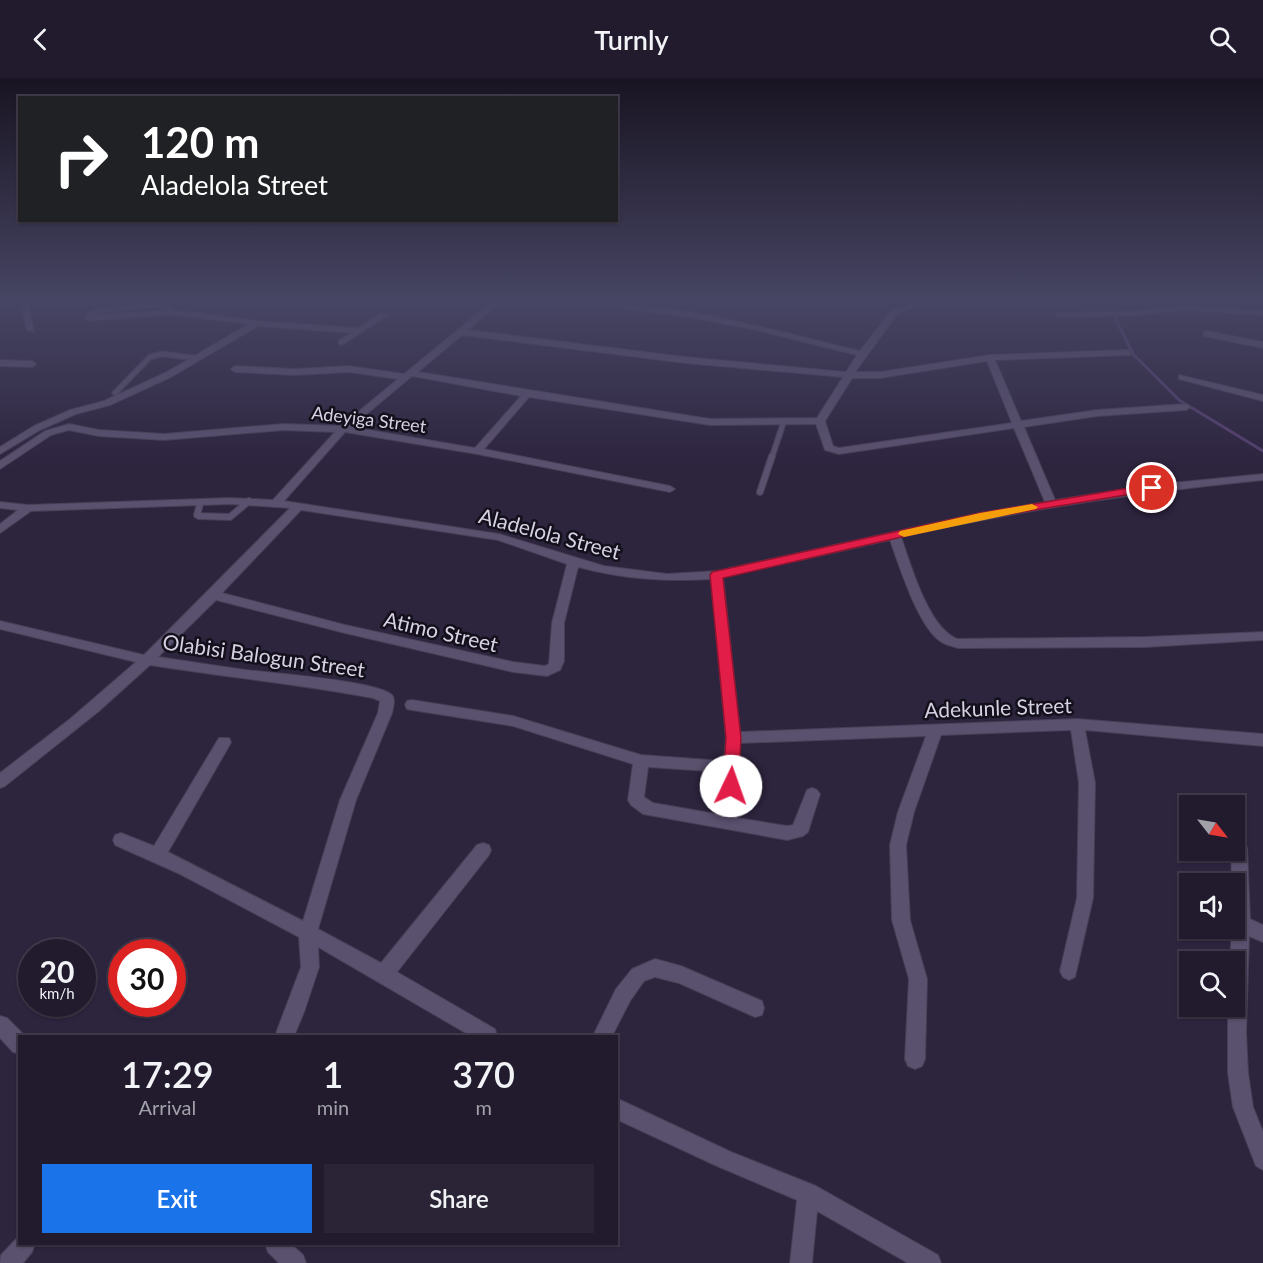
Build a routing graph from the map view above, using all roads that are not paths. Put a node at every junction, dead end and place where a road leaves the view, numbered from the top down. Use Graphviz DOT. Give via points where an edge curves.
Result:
graph roads {
  1 [pos="150,357"];
  2 [pos="190,357"];
  3 [pos="428,357"];
  4 [pos="663,357"];
  5 [pos="860,357"];
  6 [pos="1009,357"];
  7 [pos="196,358"];
  8 [pos="990,358"];
  9 [pos="0,363"];
  10 [pos="32,364"];
  11 [pos="235,369"];
  12 [pos="406,375"];
  13 [pos="848,375"];
  14 [pos="1182,377"];
  15 [pos="115,393"];
  16 [pos="527,394"];
  17 [pos="1263,398"];
  18 [pos="1186,407"];
  19 [pos="784,421"];
  20 [pos="820,421"];
  21 [pos="1016,424"];
  22 [pos="343,429"];
  23 [pos="0,451"];
  24 [pos="477,451"];
  25 [pos="0,466"];
  26 [pos="1261,477"];
  27 [pos="670,489"];
  28 [pos="760,492"];
  29 [pos="276,503"];
  30 [pos="1051,504"];
  31 [pos="0,505"];
  32 [pos="299,506"];
  33 [pos="28,508"];
  34 [pos="0,530"];
  35 [pos="895,536"];
  36 [pos="573,562"];
  37 [pos="717,575"];
  38 [pos="214,595"];
  39 [pos="0,625"];
  40 [pos="1263,636"];
  41 [pos="147,660"];
  42 [pos="412,705"];
  43 [pos="1077,724"];
  44 [pos="934,731"];
  45 [pos="733,738"];
  46 [pos="1263,740"];
  47 [pos="224,742"];
  48 [pos="641,761"];
  49 [pos="731,767"];
  50 [pos="0,782"];
  51 [pos="812,794"];
  52 [pos="729,823"];
  53 [pos="122,840"];
  54 [pos="483,850"];
  55 [pos="158,854"];
  56 [pos="1245,926"];
  57 [pos="308,932"];
  58 [pos="1263,934"];
  59 [pos="1240,939"];
  60 [pos="1069,971"];
  61 [pos="384,974"];
  62 [pos="755,1008"];
  63 [pos="0,1025"];
  64 [pos="284,1035"];
  65 [pos="486,1035"];
  66 [pos="603,1035"];
  67 [pos="18,1043"];
  68 [pos="915,1059"];
  69 [pos="618,1109"];
  70 [pos="1263,1159"];
  71 [pos="808,1194"];
  72 [pos="23,1245"];
  73 [pos="277,1245"];
  74 [pos="9,1263"];
  75 [pos="295,1263"];
  76 [pos="801,1263"];
  77 [pos="930,1263"];
  1 -- 15 [label="lane"];
  2 -- 7 [label="lane"];
  3 -- 12 [label="street"];
  4 -- 13 [label="street"];
  5 -- 13 [label="street"];
  6 -- 8 [label="street"];
  7 -- 23 [label="street" via="139,389 37,428"];
  8 -- 13 [label="street" via="880,375"];
  8 -- 21 [label="street"];
  9 -- 10 [label="street"];
  11 -- 12 [label="street" via="348,369"];
  12 -- 16 [label="street"];
  12 -- 22 [label="street"];
  13 -- 20 [label="street"];
  14 -- 17 [label="street"];
  16 -- 19 [label="street" via="710,422"];
  16 -- 24 [label="street"];
  18 -- 21 [label="street"];
  19 -- 20 [label="street"];
  19 -- 28 [label="lane"];
  20 -- 21 [label="street" via="829,448 839,451"];
  21 -- 30 [label="street"];
  22 -- 24 [label="street, Adeyiga Street"];
  22 -- 25 [label="street, Adeyiga Street" via="284,427 164,437 69,427 48,433"];
  22 -- 29 [label="street"];
  24 -- 27 [label="street, Adeyiga Street"];
  26 -- 30 [label="street, Aladelola Street"];
  29 -- 32 [label="street, Aladelola Street"];
  29 -- 33 [label="street, Aladelola Street"];
  30 -- 35 [label="street, Aladelola Street"];
  31 -- 33 [label="street, Aladelola Street"];
  32 -- 36 [label="street, Aladelola Street" via="499,537"];
  32 -- 38 [label="street"];
  33 -- 34 [label="street"];
  35 -- 37 [label="street, Aladelola Street"];
  35 -- 40 [label="street" via="910,578 933,623 941,636 951,642 1146,642"];
  36 -- 37 [label="street, Aladelola Street" via="667,578"];
  36 -- 38 [label="street, Atimo Street" via="558,623 557,662 547,671 479,660"];
  37 -- 45 [label="street"];
  38 -- 41 [label="street"];
  39 -- 41 [label="street, Olabisi Balogun Street"];
  41 -- 50 [label="street"];
  41 -- 57 [label="street, Olabisi Balogun Street" via="319,683 376,693 387,699 385,713 348,800"];
  42 -- 48 [label="street" via="513,721"];
  43 -- 44 [label="street, Adekunle Street"];
  43 -- 46 [label="street, Adekunle Street"];
  43 -- 60 [label="street" via="1087,783 1085,898"];
  44 -- 45 [label="street, Adekunle Street"];
  44 -- 68 [label="street" via="898,845 901,920 918,979"];
  45 -- 49 [label="street"];
  47 -- 55 [label="street"];
  48 -- 49 [label="street"];
  48 -- 52 [label="street" via="635,794 641,805"];
  49 -- 52 [label="street"];
  51 -- 52 [label="street" via="797,831"];
  53 -- 55 [label="street"];
  54 -- 61 [label="street"];
  55 -- 57 [label="street"];
  56 -- 58 [label="street"];
  57 -- 61 [label="street"];
  57 -- 64 [label="street" via="310,967"];
  59 -- 70 [label="street" via="1238,1073 1243,1107"];
  61 -- 65 [label="street"];
  62 -- 66 [label="street" via="681,975 655,968 638,975"];
  63 -- 67 [label="street"];
  69 -- 71 [label="street"];
  71 -- 76 [label="street"];
  71 -- 77 [label="street"];
  72 -- 74 [label="street"];
  73 -- 75 [label="street"];
}
